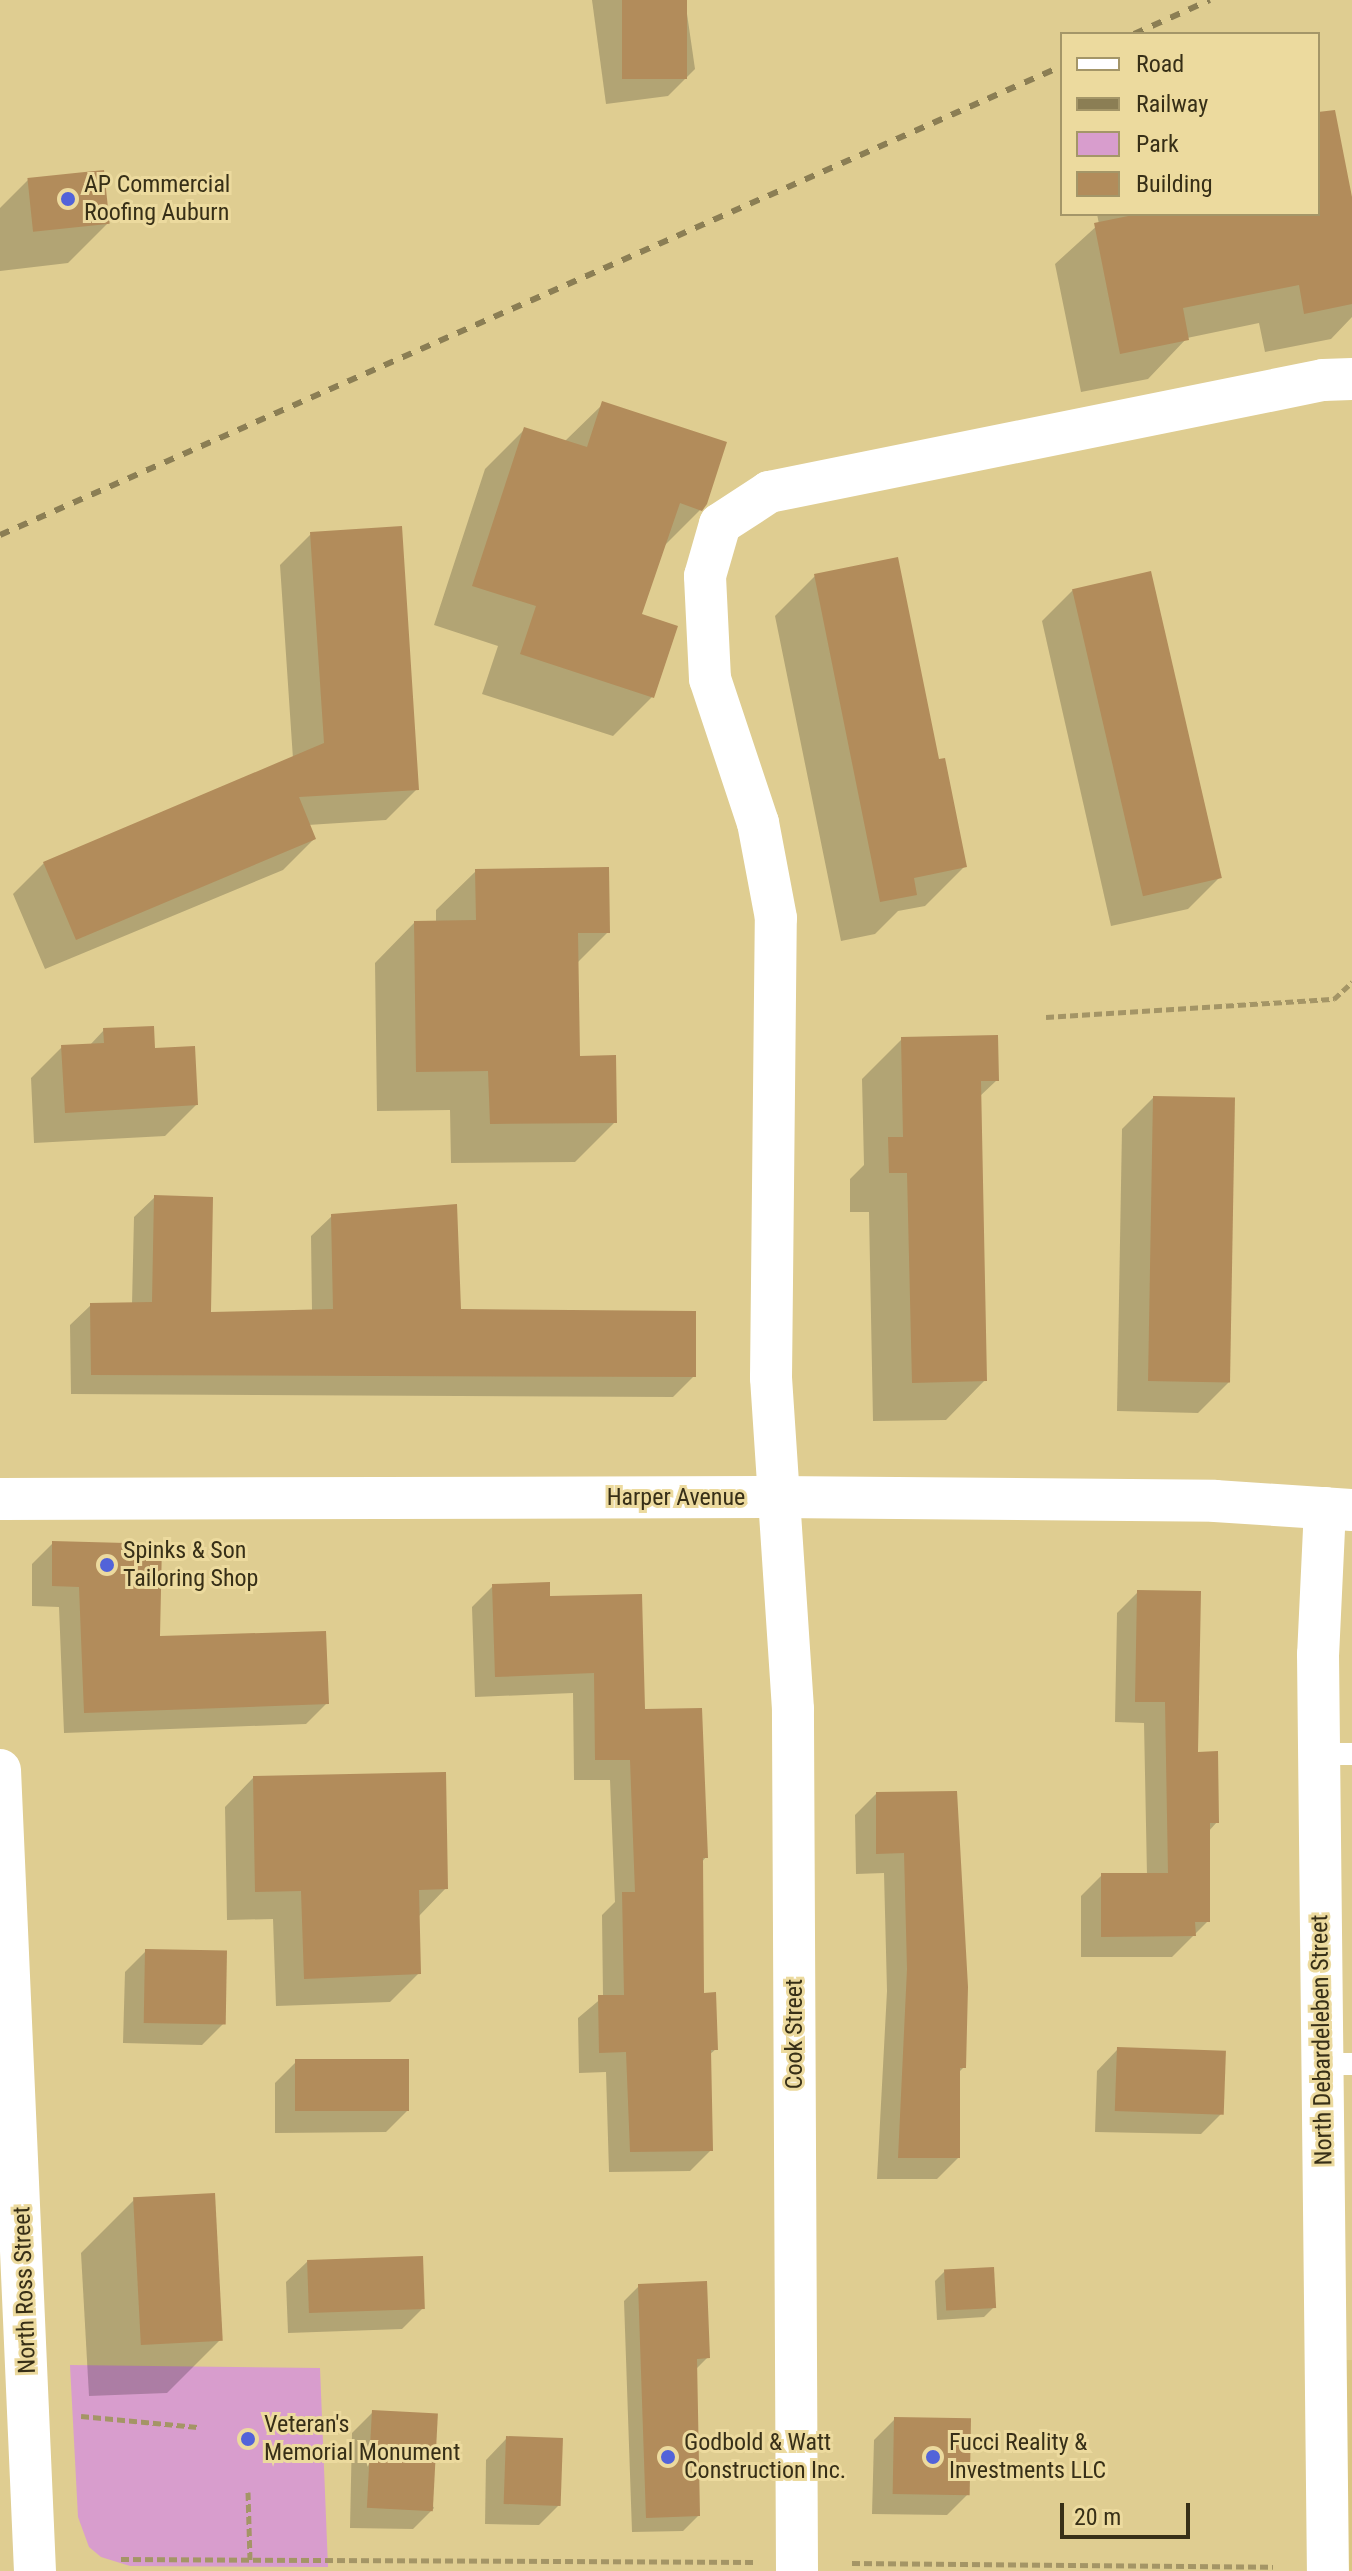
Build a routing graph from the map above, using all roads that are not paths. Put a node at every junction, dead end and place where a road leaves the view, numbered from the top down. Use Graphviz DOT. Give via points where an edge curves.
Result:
graph roads {
  1 [pos="1352,379"];
  2 [pos="776,1497"];
  3 [pos="0,1499"];
  4 [pos="1339,1509"];
  5 [pos="1336,1754"];
  6 [pos="0,1770"];
  7 [pos="1337,2064"];
  8 [pos="35,2571"];
  9 [pos="797,2571"];
  10 [pos="1328,2571"];
  1 -- 2 [label="street, Cook Street" via="1323,380 769,492 720,524 705,576 710,679 758,823 776,918 771,1378"];
  2 -- 3 [label="street, Harper Avenue"];
  2 -- 4 [label="street, Harper Avenue" via="1215,1501"];
  2 -- 9 [label="street, Cook Street" via="793,1709"];
  4 -- 5 [label="street, North Debardeleben Street"];
  5 -- 7 [label="street, North Debardeleben Street"];
  6 -- 8 [label="street, North Ross Street"];
  7 -- 10 [label="street, North Debardeleben Street"];
}
